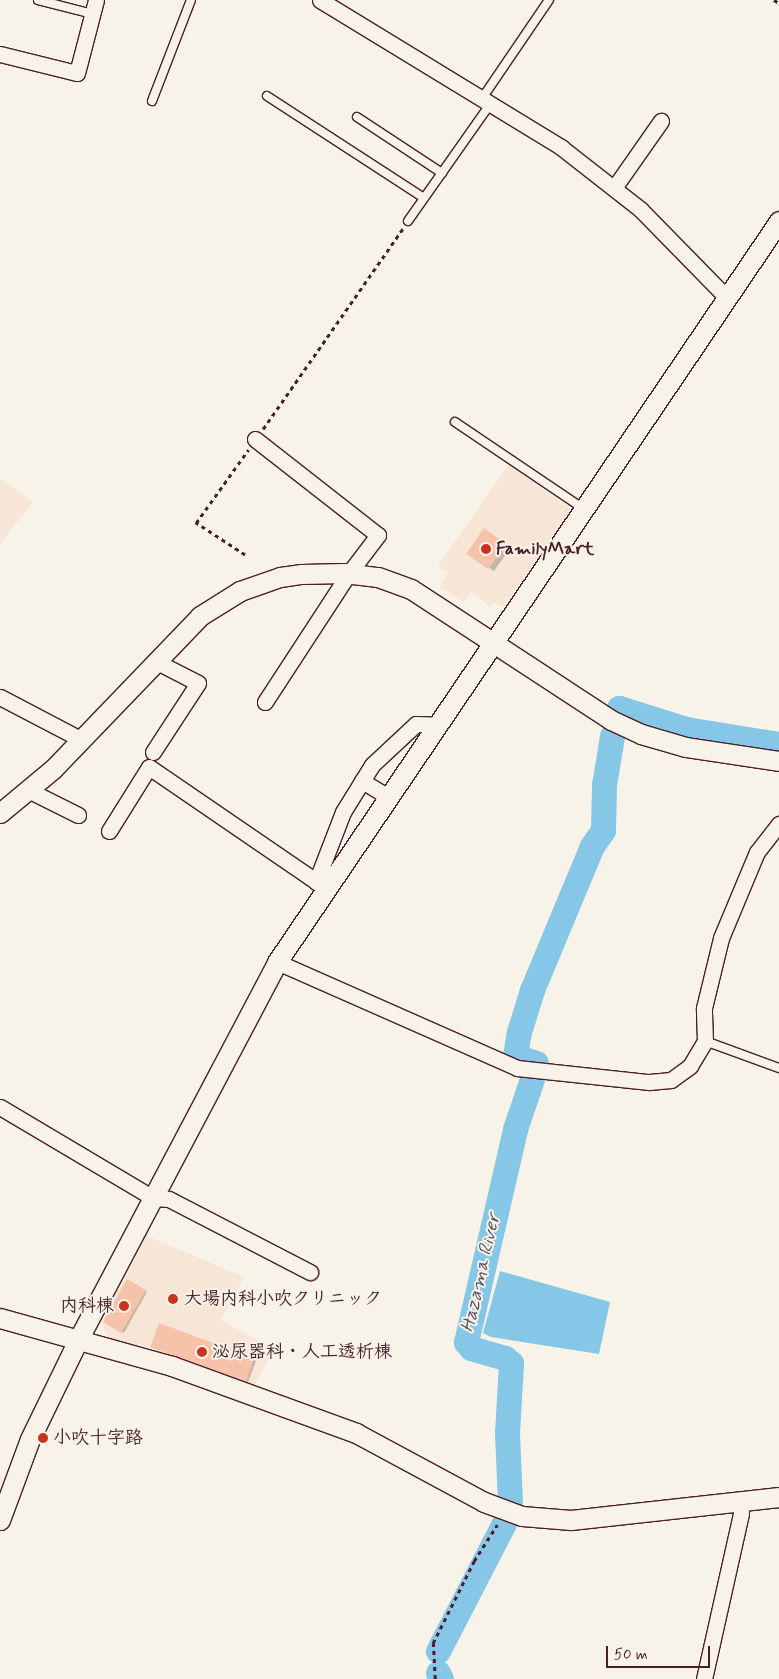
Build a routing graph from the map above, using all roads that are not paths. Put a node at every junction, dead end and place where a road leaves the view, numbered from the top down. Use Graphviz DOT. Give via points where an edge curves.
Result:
graph roads {
  1 [pos="38,0"];
  2 [pos="191,0"];
  3 [pos="320,0"];
  4 [pos="549,0"];
  5 [pos="94,7"];
  6 [pos="0,54"];
  7 [pos="267,96"];
  8 [pos="487,100"];
  9 [pos="152,101"];
  10 [pos="357,117"];
  11 [pos="661,121"];
  12 [pos="442,173"];
  13 [pos="614,188"];
  14 [pos="424,198"];
  15 [pos="408,221"];
  16 [pos="779,221"];
  17 [pos="728,299"];
  18 [pos="455,422"];
  19 [pos="255,439"];
  20 [pos="584,509"];
  21 [pos="350,573"];
  22 [pos="494,642"];
  23 [pos="155,660"];
  24 [pos="0,697"];
  25 [pos="265,702"];
  26 [pos="439,725"];
  27 [pos="82,740"];
  28 [pos="153,752"];
  29 [pos="779,761"];
  30 [pos="362,781"];
  31 [pos="28,790"];
  32 [pos="390,798"];
  33 [pos="0,813"];
  34 [pos="78,816"];
  35 [pos="779,824"];
  36 [pos="110,831"];
  37 [pos="321,886"];
  38 [pos="277,962"];
  39 [pos="705,1041"];
  40 [pos="779,1068"];
  41 [pos="0,1107"];
  42 [pos="153,1198"];
  43 [pos="310,1272"];
  44 [pos="0,1318"];
  45 [pos="78,1340"];
  46 [pos="779,1497"];
  47 [pos="740,1502"];
  48 [pos="0,1520"];
  49 [pos="704,1679"];
  1 -- 5 [label="lane"];
  2 -- 9 [label="lane"];
  3 -- 8 [label="street"];
  4 -- 8 [label="lane"];
  5 -- 6 [label="street" via="77,73"];
  7 -- 14 [label="lane"];
  8 -- 12 [label="lane"];
  8 -- 13 [label="street" via="562,148"];
  10 -- 12 [label="lane"];
  11 -- 13 [label="street"];
  12 -- 14 [label="lane"];
  13 -- 17 [label="street" via="676,242"];
  14 -- 15 [label="lane"];
  16 -- 17 [label="street"];
  17 -- 20 [label="street"];
  18 -- 20 [label="lane"];
  19 -- 21 [label="street" via="378,535"];
  20 -- 22 [label="street"];
  21 -- 22 [label="street" via="378,577 411,589"];
  21 -- 23 [label="street" via="280,577 240,591 200,616"];
  21 -- 25 [label="street"];
  22 -- 26 [label="street"];
  22 -- 29 [label="street" via="611,720 641,734 686,747"];
  23 -- 27 [label="street"];
  23 -- 28 [label="street" via="198,683"];
  24 -- 27 [label="street"];
  26 -- 30 [label="street" via="416,724 372,765"];
  26 -- 32 [label="street"];
  27 -- 31 [label="street"];
  30 -- 32 [label="street"];
  30 -- 37 [label="street" via="343,812"];
  31 -- 33 [label="street"];
  31 -- 34 [label="street"];
  32 -- 37 [label="street"];
  35 -- 39 [label="street" via="756,852 721,938 704,1008"];
  36 -- 37 [label="street" via="149,767"];
  37 -- 38 [label="street"];
  38 -- 39 [label="street" via="517,1068 649,1082 671,1080 681,1076 690,1066"];
  38 -- 42 [label="street"];
  39 -- 40 [label="lane"];
  41 -- 42 [label="street"];
  42 -- 43 [label="street" via="169,1199"];
  42 -- 45 [label="street"];
  44 -- 45 [label="street"];
  45 -- 47 [label="street" via="172,1366 356,1433 504,1511 542,1520 571,1520"];
  45 -- 48 [label="street" via="30,1439"];
  46 -- 47 [label="street"];
  47 -- 49 [label="street" via="741,1513"];
}
